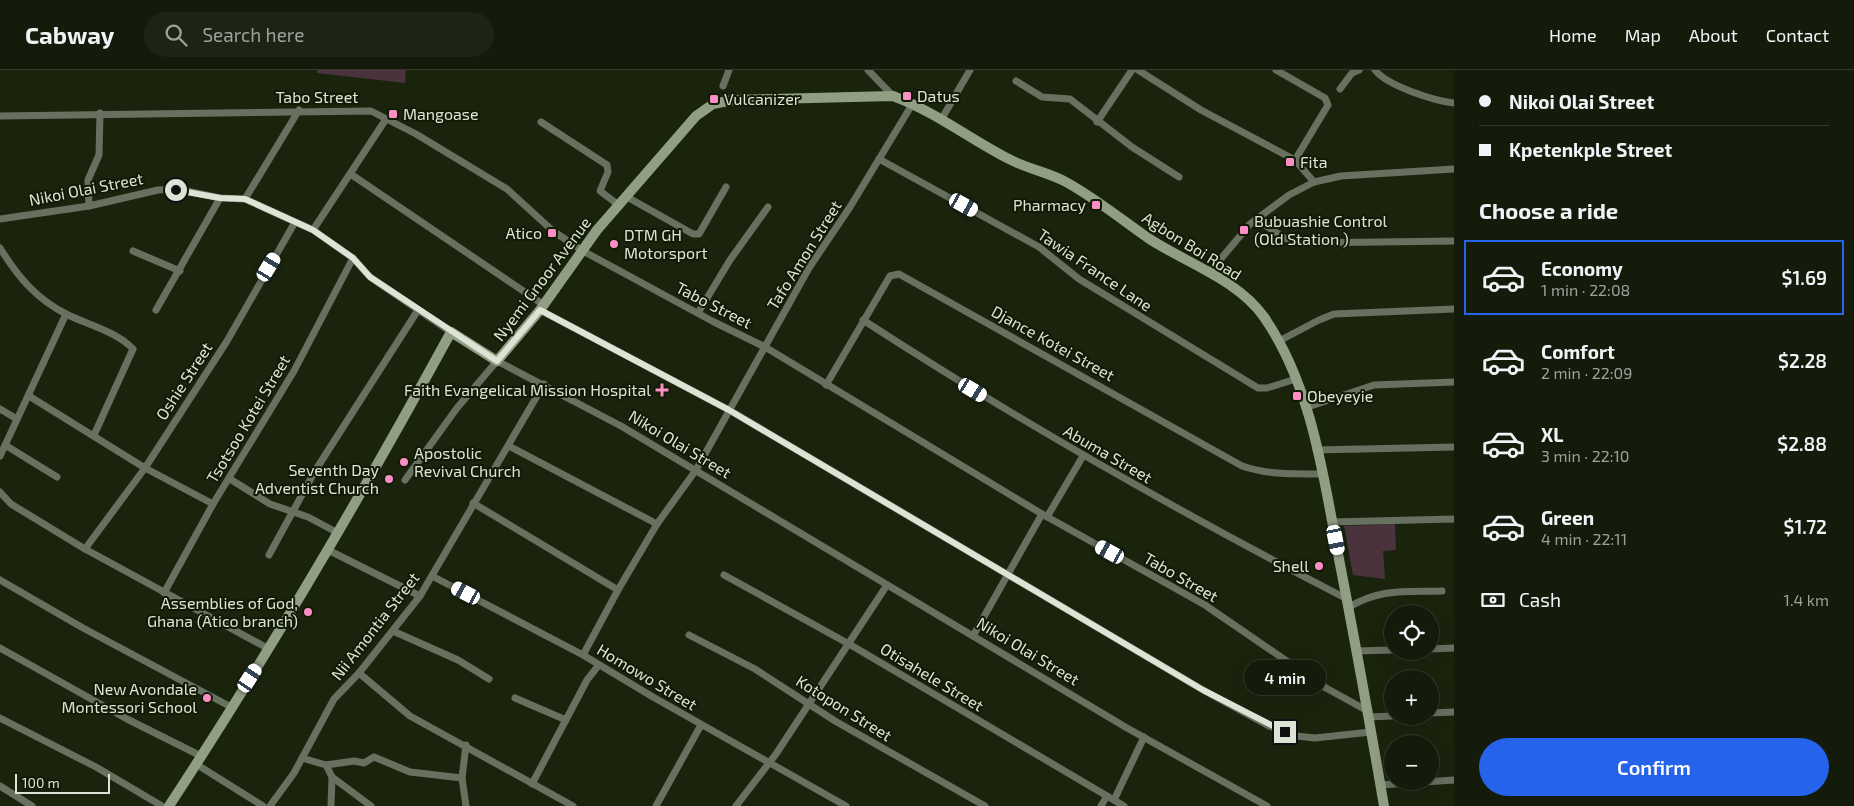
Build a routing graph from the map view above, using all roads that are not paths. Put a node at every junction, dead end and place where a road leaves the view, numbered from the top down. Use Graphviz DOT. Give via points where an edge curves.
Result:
graph roads {
  1 [pos="729,70"];
  2 [pos="868,70"];
  3 [pos="1132,70"];
  4 [pos="1138,70"];
  5 [pos="1276,70"];
  6 [pos="1359,70"];
  7 [pos="1375,70"];
  8 [pos="967,71"];
  9 [pos="1016,81"];
  10 [pos="724,86"];
  11 [pos="1340,89"];
  12 [pos="893,96"];
  13 [pos="1454,101"];
  14 [pos="913,103"];
  15 [pos="299,110"];
  16 [pos="100,113"];
  17 [pos="0,116"];
  18 [pos="386,119"];
  19 [pos="941,120"];
  20 [pos="541,122"];
  21 [pos="1097,122"];
  22 [pos="879,159"];
  23 [pos="1295,160"];
  24 [pos="1454,169"];
  25 [pos="352,174"];
  26 [pos="1179,177"];
  27 [pos="1314,182"];
  28 [pos="726,187"];
  29 [pos="628,197"];
  30 [pos="220,198"];
  31 [pos="245,199"];
  32 [pos="89,206"];
  33 [pos="620,206"];
  34 [pos="768,207"];
  35 [pos="0,219"];
  36 [pos="1256,219"];
  37 [pos="296,222"];
  38 [pos="313,230"];
  39 [pos="1454,241"];
  40 [pos="0,248"];
  41 [pos="583,250"];
  42 [pos="133,251"];
  43 [pos="353,258"];
  44 [pos="180,271"];
  45 [pos="1210,273"];
  46 [pos="542,308"];
  47 [pos="1454,309"];
  48 [pos="156,310"];
  49 [pos="418,310"];
  50 [pos="698,313"];
  51 [pos="66,314"];
  52 [pos="863,320"];
  53 [pos="451,332"];
  54 [pos="1279,341"];
  55 [pos="765,347"];
  56 [pos="497,361"];
  57 [pos="1296,379"];
  58 [pos="1454,382"];
  59 [pos="544,384"];
  60 [pos="826,385"];
  61 [pos="29,396"];
  62 [pos="0,408"];
  63 [pos="1306,408"];
  64 [pos="729,410"];
  65 [pos="17,419"];
  66 [pos="94,435"];
  67 [pos="5,445"];
  68 [pos="509,446"];
  69 [pos="1454,448"];
  70 [pos="1316,450"];
  71 [pos="0,456"];
  72 [pos="1083,456"];
  73 [pos="145,468"];
  74 [pos="696,470"];
  75 [pos="1322,474"];
  76 [pos="57,477"];
  77 [pos="230,479"];
  78 [pos="404,480"];
  79 [pos="0,492"];
  80 [pos="473,503"];
  81 [pos="213,504"];
  82 [pos="293,512"];
  83 [pos="1044,516"];
  84 [pos="1454,519"];
  85 [pos="1332,522"];
  86 [pos="657,524"];
  87 [pos="338,533"];
  88 [pos="85,549"];
  89 [pos="328,550"];
  90 [pos="269,555"];
  91 [pos="1010,574"];
  92 [pos="724,575"];
  93 [pos="432,576"];
  94 [pos="0,580"];
  95 [pos="887,584"];
  96 [pos="618,590"];
  97 [pos="1442,591"];
  98 [pos="164,593"];
  99 [pos="420,596"];
  100 [pos="1348,603"];
  101 [pos="392,631"];
  102 [pos="689,635"];
  103 [pos="973,636"];
  104 [pos="849,644"];
  105 [pos="0,648"];
  106 [pos="1454,648"];
  107 [pos="269,649"];
  108 [pos="1439,649"];
  109 [pos="1384,650"];
  110 [pos="1356,651"];
  111 [pos="583,655"];
  112 [pos="598,666"];
  113 [pos="359,674"];
  114 [pos="489,679"];
  115 [pos="515,698"];
  116 [pos="810,703"];
  117 [pos="231,707"];
  118 [pos="1454,712"];
  119 [pos="1439,713"];
  120 [pos="1368,716"];
  121 [pos="1384,716"];
  122 [pos="0,718"];
  123 [pos="566,720"];
  124 [pos="701,725"];
  125 [pos="1371,732"];
  126 [pos="1144,737"];
  127 [pos="466,745"];
  128 [pos="302,758"];
  129 [pos="198,760"];
  130 [pos="769,762"];
  131 [pos="326,765"];
  132 [pos="332,777"];
  133 [pos="462,778"];
  134 [pos="1454,780"];
  135 [pos="532,784"];
  136 [pos="1380,784"];
  137 [pos="0,786"];
  138 [pos="1111,798"];
  139 [pos="32,806"];
  140 [pos="162,806"];
  141 [pos="168,806"];
  142 [pos="263,806"];
  143 [pos="270,806"];
  144 [pos="331,806"];
  145 [pos="371,806"];
  146 [pos="466,806"];
  147 [pos="573,806"];
  148 [pos="656,806"];
  149 [pos="736,806"];
  150 [pos="846,806"];
  151 [pos="985,806"];
  152 [pos="1101,806"];
  153 [pos="1124,806"];
  154 [pos="1268,806"];
  155 [pos="1384,806"];
  1 -- 10 [label="street"];
  2 -- 12 [label="street"];
  3 -- 21 [label="street"];
  4 -- 23 [label="street" via="1201,110"];
  5 -- 23 [label="street" via="1328,101"];
  6 -- 11 [label="street" via="1352,73"];
  7 -- 13 [label="street" via="1392,82 1433,99"];
  8 -- 19 [label="street"];
  9 -- 21 [label="street" via="1042,97 1070,99"];
  12 -- 14 [label="street, Agbon Boi Road"];
  12 -- 29 [label="street, Nyemi Gnoor Avenue" via="733,100 713,104 696,116"];
  14 -- 19 [label="street, Agbon Boi Road"];
  14 -- 22 [label="street, Tafo Amon Street"];
  15 -- 16 [label="street, Tabo Street"];
  15 -- 18 [label="street, Tabo Street" via="371,111"];
  15 -- 31 [label="street"];
  16 -- 17 [label="street, Tabo Street"];
  16 -- 32 [label="street" via="99,155 88,180"];
  18 -- 25 [label="street"];
  18 -- 41 [label="street, Tabo Street" via="506,189 553,231"];
  19 -- 45 [label="street, Agbon Boi Road" via="1010,160 1063,181 1148,238"];
  20 -- 33 [label="street" via="607,165 608,172 600,191"];
  21 -- 26 [label="street"];
  22 -- 55 [label="street, Tafo Amon Street" via="809,268"];
  22 -- 57 [label="street, Tawia France Lane" via="1039,247 1079,279 1258,388"];
  23 -- 27 [label="street"];
  24 -- 27 [label="street" via="1342,176"];
  25 -- 38 [label="street"];
  25 -- 46 [label="street"];
  27 -- 36 [label="street"];
  28 -- 29 [label="street" via="698,234"];
  29 -- 33 [label="street, Nyemi Gnoor Avenue"];
  30 -- 31 [label="street, Nikoi Olai Street"];
  30 -- 32 [label="street, Nikoi Olai Street" via="198,192 158,190"];
  30 -- 44 [label="street"];
  31 -- 37 [label="street, Nikoi Olai Street"];
  32 -- 35 [label="street, Nikoi Olai Street"];
  33 -- 41 [label="street, Nyemi Gnoor Avenue"];
  34 -- 50 [label="street" via="730,260"];
  36 -- 39 [label="street" via="1284,238 1303,243"];
  36 -- 45 [label="street" via="1242,231"];
  37 -- 38 [label="street, Nikoi Olai Street"];
  37 -- 73 [label="street, Oshie Street" via="227,342"];
  38 -- 43 [label="street, Nikoi Olai Street"];
  40 -- 51 [label="street" via="16,275"];
  41 -- 46 [label="street, Nyemi Gnoor Avenue"];
  41 -- 50 [label="street, Tabo Street"];
  42 -- 44 [label="street"];
  43 -- 49 [label="street, Nikoi Olai Street" via="370,277"];
  43 -- 77 [label="street, Tsotsoo Kotei Street" via="294,371"];
  44 -- 48 [label="street"];
  45 -- 54 [label="street, Agbon Boi Road" via="1254,306"];
  46 -- 56 [label="street, Nyemi Gnoor Avenue"];
  46 -- 64 [label="street"];
  47 -- 54 [label="street" via="1334,314"];
  49 -- 53 [label="street, Nikoi Olai Street"];
  49 -- 82 [label="street" via="315,471"];
  50 -- 55 [label="street, Tabo Street"];
  51 -- 61 [label="street"];
  51 -- 66 [label="street" via="115,336 133,349"];
  52 -- 60 [label="street, Djance Kotei Street"];
  52 -- 72 [label="street, Abuma Street"];
  52 -- 75 [label="street, Djance Kotei Street" via="890,276 902,275 1242,466 1278,474"];
  53 -- 56 [label="street, Nikoi Olai Street"];
  53 -- 87 [label="street"];
  54 -- 57 [label="street, Agbon Boi Road"];
  55 -- 60 [label="street, Tabo Street"];
  55 -- 64 [label="street, Tafo Amon Street"];
  56 -- 59 [label="street, Nikoi Olai Street"];
  56 -- 78 [label="street, Nyemi Gnoor Avenue" via="457,408"];
  57 -- 63 [label="street, Agbon Boi Road"];
  58 -- 63 [label="street" via="1374,385"];
  59 -- 68 [label="street, Nii Amontia Street"];
  59 -- 74 [label="street, Nikoi Olai Street"];
  60 -- 83 [label="street, Tabo Street"];
  61 -- 65 [label="street"];
  61 -- 66 [label="street"];
  62 -- 65 [label="street"];
  63 -- 70 [label="street, Agbon Boi Road"];
  64 -- 74 [label="street, Tafo Amon Street"];
  64 -- 91 [label="street"];
  65 -- 67 [label="street"];
  66 -- 73 [label="street"];
  67 -- 71 [label="street"];
  67 -- 76 [label="street"];
  68 -- 80 [label="street, Nii Amontia Street"];
  68 -- 86 [label="street"];
  69 -- 70 [label="street"];
  70 -- 75 [label="street, Agbon Boi Road"];
  72 -- 83 [label="street"];
  72 -- 100 [label="street, Abuma Street"];
  73 -- 81 [label="street"];
  73 -- 88 [label="street, Oshie Street"];
  74 -- 86 [label="street, Tafo Amon Street"];
  74 -- 95 [label="street, Nikoi Olai Street"];
  75 -- 85 [label="street, Agbon Boi Road"];
  77 -- 81 [label="street, Tsotsoo Kotei Street"];
  77 -- 82 [label="street" via="270,504"];
  79 -- 88 [label="street" via="11,504"];
  80 -- 93 [label="street, Nii Amontia Street"];
  80 -- 96 [label="street"];
  81 -- 98 [label="street, Tsotsoo Kotei Street"];
  82 -- 87 [label="street"];
  82 -- 90 [label="street"];
  83 -- 91 [label="street"];
  83 -- 120 [label="street, Tabo Street" via="1205,605"];
  84 -- 85 [label="street"];
  85 -- 100 [label="street, Agbon Boi Road"];
  86 -- 96 [label="street, Tafo Amon Street"];
  87 -- 89 [label="street"];
  88 -- 98 [label="street"];
  89 -- 99 [label="street"];
  89 -- 107 [label="street"];
  91 -- 103 [label="street"];
  91 -- 125 [label="street" via="1203,690 1278,730 1306,738"];
  92 -- 104 [label="street, Otisahele Street"];
  93 -- 99 [label="street, Nii Amontia Street"];
  93 -- 111 [label="street, Homowo Street"];
  94 -- 117 [label="street"];
  95 -- 103 [label="street, Nikoi Olai Street"];
  95 -- 104 [label="street"];
  96 -- 111 [label="street, Tafo Amon Street"];
  97 -- 100 [label="street" via="1384,592"];
  98 -- 107 [label="street"];
  99 -- 101 [label="street, Nii Amontia Street"];
  100 -- 110 [label="street, Agbon Boi Road"];
  101 -- 113 [label="street, Nii Amontia Street"];
  101 -- 114 [label="street" via="458,660"];
  102 -- 116 [label="street, Kotopon Street"];
  103 -- 126 [label="street, Nikoi Olai Street"];
  104 -- 116 [label="street"];
  104 -- 138 [label="street, Otisahele Street"];
  105 -- 129 [label="street"];
  106 -- 108 [label="street"];
  107 -- 117 [label="street"];
  109 -- 110 [label="street"];
  110 -- 120 [label="street, Agbon Boi Road"];
  111 -- 112 [label="street, Homowo Street"];
  112 -- 123 [label="street"];
  112 -- 124 [label="street, Homowo Street"];
  113 -- 127 [label="street" via="410,716"];
  113 -- 128 [label="street, Nii Amontia Street" via="334,699"];
  115 -- 123 [label="street"];
  116 -- 130 [label="street"];
  116 -- 151 [label="street, Kotopon Street" via="835,721"];
  117 -- 129 [label="street"];
  118 -- 119 [label="street"];
  120 -- 121 [label="street"];
  120 -- 125 [label="street, Agbon Boi Road"];
  122 -- 140 [label="street" via="96,767"];
  123 -- 135 [label="street"];
  124 -- 130 [label="street, Homowo Street"];
  124 -- 148 [label="street"];
  125 -- 136 [label="street, Agbon Boi Road"];
  126 -- 138 [label="street"];
  126 -- 154 [label="street, Nikoi Olai Street"];
  127 -- 133 [label="street"];
  127 -- 135 [label="street"];
  128 -- 131 [label="street"];
  128 -- 143 [label="street, Nii Amontia Street"];
  129 -- 141 [label="street"];
  129 -- 142 [label="street"];
  130 -- 149 [label="street"];
  130 -- 150 [label="street, Homowo Street"];
  131 -- 132 [label="street"];
  131 -- 133 [label="street" via="354,761 364,763 374,757 410,772"];
  132 -- 144 [label="street"];
  132 -- 145 [label="street"];
  133 -- 146 [label="street"];
  134 -- 136 [label="street"];
  135 -- 147 [label="street"];
  136 -- 155 [label="street, Agbon Boi Road"];
  137 -- 139 [label="street"];
  138 -- 152 [label="street"];
  138 -- 153 [label="street, Otisahele Street"];
}
